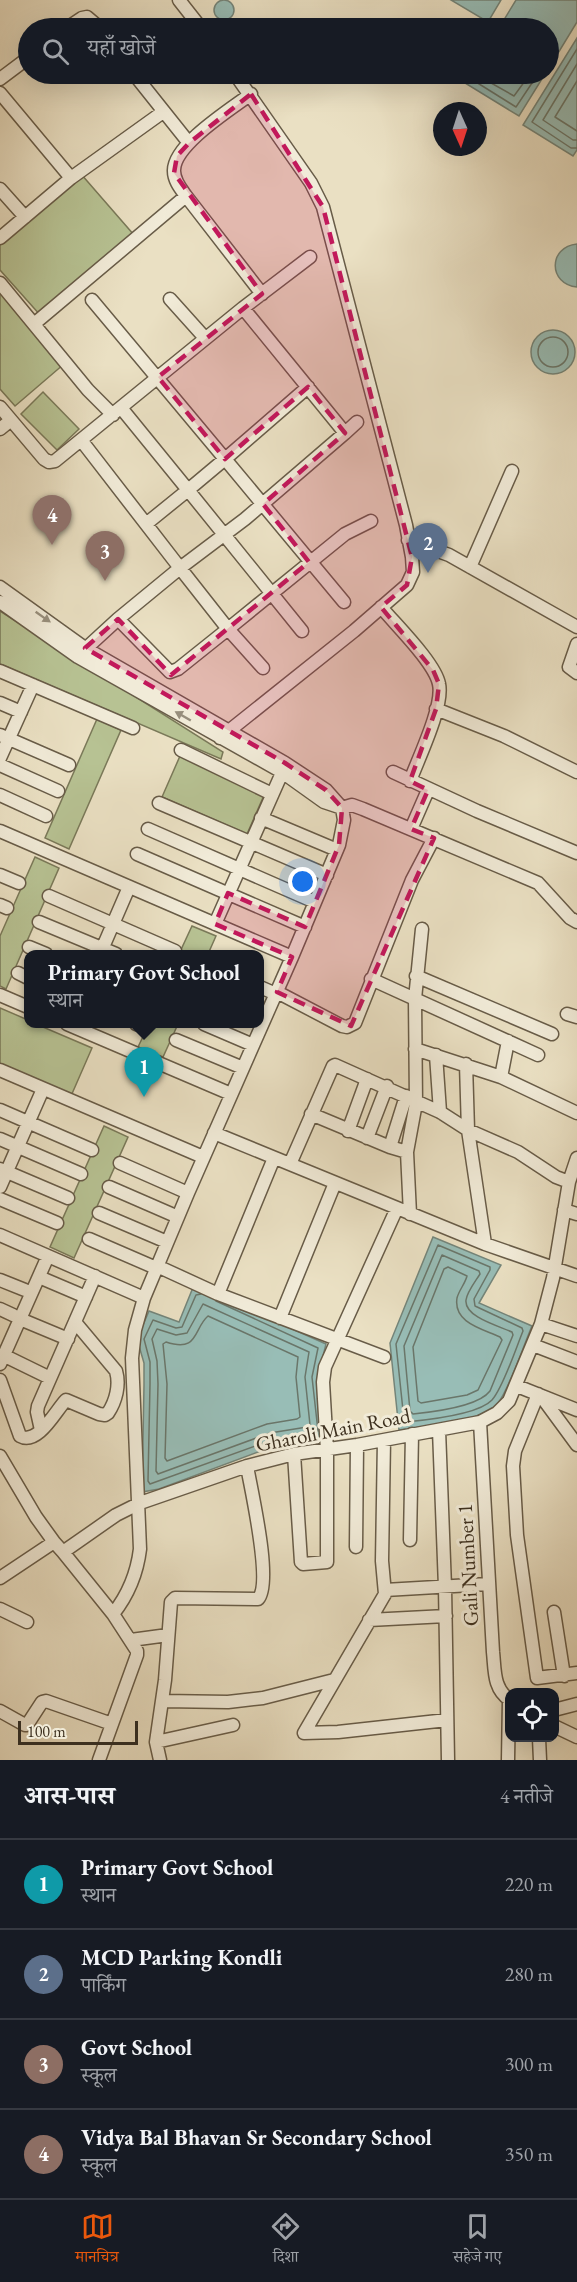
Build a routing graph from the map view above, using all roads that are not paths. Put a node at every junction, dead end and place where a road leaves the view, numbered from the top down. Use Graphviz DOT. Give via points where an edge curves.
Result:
graph roads {
  1 [pos="179,0"];
  2 [pos="193,18"];
  3 [pos="18,66"];
  4 [pos="0,79"];
  5 [pos="142,84"];
  6 [pos="243,84"];
  7 [pos="0,93"];
  8 [pos="251,94"];
  9 [pos="163,112"];
  10 [pos="189,142"];
  11 [pos="71,178"];
  12 [pos="0,189"];
  13 [pos="186,196"];
  14 [pos="25,217"];
  15 [pos="0,238"];
  16 [pos="310,257"];
  17 [pos="0,283"];
  18 [pos="262,294"];
  19 [pos="170,299"];
  20 [pos="92,300"];
  21 [pos="243,308"];
  22 [pos="34,324"];
  23 [pos="205,339"];
  24 [pos="158,377"];
  25 [pos="308,387"];
  26 [pos="0,407"];
  27 [pos="117,412"];
  28 [pos="11,420"];
  29 [pos="357,422"];
  30 [pos="0,429"];
  31 [pos="345,433"];
  32 [pos="81,440"];
  33 [pos="225,459"];
  34 [pos="512,471"];
  35 [pos="188,490"];
  36 [pos="263,504"];
  37 [pos="371,521"];
  38 [pos="146,524"];
  39 [pos="223,535"];
  40 [pos="408,540"];
  41 [pos="309,562"];
  42 [pos="470,567"];
  43 [pos="180,568"];
  44 [pos="0,587"];
  45 [pos="272,595"];
  46 [pos="0,602"];
  47 [pos="345,602"];
  48 [pos="381,608"];
  49 [pos="118,619"];
  50 [pos="577,627"];
  51 [pos="228,629"];
  52 [pos="302,631"];
  53 [pos="577,644"];
  54 [pos="81,652"];
  55 [pos="262,668"];
  56 [pos="0,671"];
  57 [pos="577,674"];
  58 [pos="33,685"];
  59 [pos="0,703"];
  60 [pos="436,710"];
  61 [pos="21,712"];
  62 [pos="133,728"];
  63 [pos="224,734"];
  64 [pos="4,737"];
  65 [pos="181,750"];
  66 [pos="0,758"];
  67 [pos="0,765"];
  68 [pos="69,765"];
  69 [pos="284,768"];
  70 [pos="393,772"];
  71 [pos="577,772"];
  72 [pos="410,781"];
  73 [pos="428,790"];
  74 [pos="58,791"];
  75 [pos="272,794"];
  76 [pos="0,795"];
  77 [pos="159,803"];
  78 [pos="342,808"];
  79 [pos="46,816"];
  80 [pos="261,818"];
  81 [pos="148,829"];
  82 [pos="411,829"];
  83 [pos="0,831"];
  84 [pos="434,838"];
  85 [pos="251,842"];
  86 [pos="337,850"];
  87 [pos="577,853"];
  88 [pos="137,854"];
  89 [pos="239,868"];
  90 [pos="327,874"];
  91 [pos="0,875"];
  92 [pos="19,883"];
  93 [pos="129,887"];
  94 [pos="228,893"];
  95 [pos="49,896"];
  96 [pos="315,902"];
  97 [pos="577,921"];
  98 [pos="39,922"];
  99 [pos="113,924"];
  100 [pos="214,924"];
  101 [pos="305,927"];
  102 [pos="422,928"];
  103 [pos="29,947"];
  104 [pos="36,950"];
  105 [pos="97,950"];
  106 [pos="102,950"];
  107 [pos="173,950"];
  108 [pos="292,957"];
  109 [pos="416,976"];
  110 [pos="371,979"];
  111 [pos="264,988"];
  112 [pos="276,993"];
  113 [pos="0,995"];
  114 [pos="415,999"];
  115 [pos="24,1005"];
  116 [pos="264,1014"];
  117 [pos="78,1028"];
  118 [pos="215,1028"];
  119 [pos="259,1028"];
  120 [pos="552,1034"];
  121 [pos="176,1040"];
  122 [pos="508,1041"];
  123 [pos="253,1045"];
  124 [pos="415,1049"];
  125 [pos="436,1055"];
  126 [pos="538,1055"];
  127 [pos="466,1064"];
  128 [pos="243,1068"];
  129 [pos="0,1070"];
  130 [pos="501,1077"];
  131 [pos="367,1079"];
  132 [pos="387,1086"];
  133 [pos="43,1089"];
  134 [pos="231,1094"];
  135 [pos="411,1100"];
  136 [pos="0,1110"];
  137 [pos="440,1112"];
  138 [pos="577,1113"];
  139 [pos="311,1114"];
  140 [pos="28,1122"];
  141 [pos="468,1130"];
  142 [pos="348,1131"];
  143 [pos="214,1133"];
  144 [pos="367,1138"];
  145 [pos="0,1139"];
  146 [pos="18,1147"];
  147 [pos="390,1147"];
  148 [pos="92,1150"];
  149 [pos="407,1152"];
  150 [pos="203,1157"];
  151 [pos="274,1158"];
  152 [pos="577,1158"];
  153 [pos="120,1163"];
  154 [pos="290,1164"];
  155 [pos="3,1170"];
  156 [pos="81,1174"];
  157 [pos="569,1182"];
  158 [pos="335,1183"];
  159 [pos="0,1186"];
  160 [pos="109,1187"];
  161 [pos="188,1192"];
  162 [pos="68,1198"];
  163 [pos="0,1199"];
  164 [pos="398,1208"];
  165 [pos="564,1210"];
  166 [pos="99,1213"];
  167 [pos="410,1214"];
  168 [pos="577,1214"];
  169 [pos="177,1217"];
  170 [pos="57,1223"];
  171 [pos="0,1235"];
  172 [pos="89,1239"];
  173 [pos="167,1242"];
  174 [pos="484,1244"];
  175 [pos="48,1256"];
  176 [pos="156,1267"];
  177 [pos="554,1268"];
  178 [pos="95,1276"];
  179 [pos="577,1276"];
  180 [pos="39,1277"];
  181 [pos="0,1280"];
  182 [pos="25,1290"];
  183 [pos="218,1294"];
  184 [pos="86,1297"];
  185 [pos="144,1298"];
  186 [pos="0,1309"];
  187 [pos="16,1317"];
  188 [pos="280,1318"];
  189 [pos="75,1322"];
  190 [pos="541,1324"];
  191 [pos="577,1336"];
  192 [pos="337,1338"];
  193 [pos="68,1339"];
  194 [pos="533,1345"];
  195 [pos="384,1358"];
  196 [pos="2,1359"];
  197 [pos="577,1362"];
  198 [pos="50,1378"];
  199 [pos="0,1380"];
  200 [pos="517,1386"];
  201 [pos="539,1395"];
  202 [pos="577,1410"];
  203 [pos="480,1422"];
  204 [pos="41,1430"];
  205 [pos="439,1430"];
  206 [pos="412,1434"];
  207 [pos="384,1440"];
  208 [pos="357,1445"];
  209 [pos="577,1445"];
  210 [pos="327,1450"];
  211 [pos="294,1454"];
  212 [pos="0,1456"];
  213 [pos="247,1466"];
  214 [pos="140,1503"];
  215 [pos="410,1539"];
  216 [pos="54,1542"];
  217 [pos="356,1547"];
  218 [pos="63,1552"];
  219 [pos="0,1578"];
  220 [pos="488,1584"];
  221 [pos="446,1587"];
  222 [pos="386,1590"];
  223 [pos="0,1609"];
  224 [pos="554,1612"];
  225 [pos="113,1614"];
  226 [pos="446,1616"];
  227 [pos="369,1620"];
  228 [pos="27,1622"];
  229 [pos="168,1635"];
  230 [pos="131,1640"];
  231 [pos="577,1673"];
  232 [pos="564,1676"];
  233 [pos="334,1680"];
  234 [pos="505,1697"];
  235 [pos="163,1701"];
  236 [pos="577,1704"];
  237 [pos="559,1709"];
  238 [pos="0,1711"];
  239 [pos="447,1720"];
  240 [pos="112,1724"];
  241 [pos="233,1725"];
  242 [pos="559,1728"];
  243 [pos="577,1737"];
  244 [pos="156,1742"];
  245 [pos="508,1742"];
  246 [pos="539,1742"];
  247 [pos="99,1760"];
  248 [pos="160,1760"];
  249 [pos="448,1760"];
  250 [pos="508,1760"];
  251 [pos="540,1760"];
  1 -- 2 [label="street"];
  3 -- 4 [label="street"];
  5 -- 9 [label="street"];
  6 -- 8 [label="street"];
  7 -- 11 [label="street"];
  8 -- 10 [label="street"];
  8 -- 40 [label="street" via="323,207"];
  9 -- 10 [label="street"];
  9 -- 11 [label="street"];
  10 -- 13 [label="street" via="177,156 174,173"];
  11 -- 14 [label="street"];
  12 -- 14 [label="street"];
  13 -- 18 [label="street"];
  13 -- 22 [label="street"];
  14 -- 15 [label="street"];
  16 -- 18 [label="street"];
  17 -- 22 [label="street"];
  18 -- 21 [label="street"];
  19 -- 23 [label="street"];
  20 -- 24 [label="street"];
  21 -- 23 [label="street"];
  21 -- 25 [label="street"];
  22 -- 27 [label="street" via="88,390"];
  23 -- 24 [label="street"];
  24 -- 27 [label="street"];
  24 -- 33 [label="street"];
  25 -- 31 [label="street"];
  25 -- 33 [label="street"];
  26 -- 28 [label="street"];
  27 -- 32 [label="street"];
  27 -- 35 [label="street"];
  28 -- 30 [label="street"];
  28 -- 32 [label="street" via="49,462"];
  29 -- 31 [label="street"];
  31 -- 36 [label="street"];
  32 -- 38 [label="street"];
  33 -- 35 [label="street"];
  33 -- 36 [label="street"];
  34 -- 42 [label="street"];
  35 -- 38 [label="street"];
  35 -- 39 [label="street"];
  36 -- 39 [label="street"];
  36 -- 41 [label="street"];
  37 -- 41 [label="street" via="345,534"];
  38 -- 43 [label="street"];
  39 -- 43 [label="street"];
  39 -- 45 [label="street"];
  40 -- 42 [label="street"];
  40 -- 48 [label="street" via="412,572 407,585"];
  41 -- 45 [label="street"];
  41 -- 47 [label="street"];
  42 -- 50 [label="street"];
  43 -- 49 [label="street"];
  43 -- 51 [label="street"];
  44 -- 54 [label="street, one-way"];
  45 -- 51 [label="street"];
  45 -- 52 [label="street"];
  46 -- 54 [label="street"];
  48 -- 60 [label="street" via="434,670 439,684"];
  48 -- 63 [label="street"];
  49 -- 51 [label="street" via="170,672"];
  49 -- 54 [label="street"];
  51 -- 55 [label="street"];
  53 -- 57 [label="street" via="569,666"];
  54 -- 63 [label="street"];
  56 -- 58 [label="street"];
  58 -- 61 [label="street"];
  58 -- 62 [label="street"];
  59 -- 61 [label="street"];
  60 -- 71 [label="street" via="504,736"];
  60 -- 72 [label="street"];
  61 -- 64 [label="street"];
  63 -- 69 [label="street"];
  64 -- 66 [label="street"];
  64 -- 68 [label="street"];
  65 -- 75 [label="street"];
  67 -- 74 [label="street"];
  69 -- 75 [label="street"];
  69 -- 78 [label="street" via="324,802"];
  70 -- 72 [label="street"];
  72 -- 73 [label="street"];
  73 -- 82 [label="street"];
  73 -- 87 [label="street"];
  75 -- 80 [label="street"];
  76 -- 79 [label="street"];
  77 -- 85 [label="street"];
  78 -- 82 [label="street" via="363,809"];
  78 -- 86 [label="street" via="344,829"];
  80 -- 85 [label="street"];
  80 -- 86 [label="street"];
  81 -- 89 [label="street"];
  82 -- 84 [label="street"];
  83 -- 93 [label="street"];
  84 -- 97 [label="street" via="538,883"];
  84 -- 110 [label="street"];
  85 -- 89 [label="street"];
  85 -- 90 [label="street"];
  86 -- 90 [label="street"];
  88 -- 94 [label="street"];
  89 -- 94 [label="street"];
  89 -- 96 [label="street"];
  90 -- 96 [label="street"];
  91 -- 92 [label="street"];
  93 -- 99 [label="street"];
  93 -- 100 [label="street"];
  94 -- 100 [label="street"];
  94 -- 101 [label="street"];
  95 -- 99 [label="street"];
  96 -- 101 [label="street"];
  98 -- 105 [label="street"];
  99 -- 106 [label="street"];
  99 -- 107 [label="street"];
  100 -- 108 [label="street"];
  101 -- 108 [label="street"];
  102 -- 109 [label="street"];
  103 -- 104 [label="street"];
  108 -- 112 [label="street"];
  109 -- 114 [label="street"];
  109 -- 120 [label="street"];
  110 -- 112 [label="street" via="355,1023 347,1027"];
  110 -- 114 [label="street"];
  111 -- 112 [label="street"];
  112 -- 116 [label="street"];
  113 -- 115 [label="street"];
  114 -- 122 [label="street"];
  114 -- 124 [label="street"];
  117 -- 134 [label="street"];
  118 -- 123 [label="street"];
  119 -- 123 [label="street"];
  121 -- 128 [label="street"];
  122 -- 126 [label="street"];
  122 -- 130 [label="street"];
  123 -- 128 [label="street"];
  124 -- 125 [label="street"];
  124 -- 135 [label="street"];
  125 -- 127 [label="street"];
  125 -- 137 [label="street"];
  127 -- 130 [label="street"];
  127 -- 141 [label="street"];
  128 -- 134 [label="street"];
  129 -- 133 [label="street"];
  130 -- 138 [label="street"];
  131 -- 132 [label="street"];
  131 -- 139 [label="street" via="333,1066"];
  131 -- 142 [label="street"];
  132 -- 135 [label="street"];
  132 -- 144 [label="street"];
  133 -- 140 [label="street"];
  133 -- 150 [label="street"];
  134 -- 143 [label="street"];
  135 -- 137 [label="street"];
  135 -- 147 [label="street"];
  135 -- 149 [label="street"];
  136 -- 140 [label="street"];
  137 -- 141 [label="street"];
  139 -- 142 [label="street"];
  139 -- 154 [label="street"];
  140 -- 146 [label="street"];
  140 -- 148 [label="street"];
  141 -- 157 [label="street" via="518,1152"];
  141 -- 174 [label="street"];
  142 -- 144 [label="street"];
  143 -- 150 [label="street"];
  143 -- 151 [label="street"];
  144 -- 147 [label="street"];
  145 -- 146 [label="street"];
  146 -- 155 [label="street"];
  146 -- 156 [label="street"];
  147 -- 149 [label="street"];
  149 -- 167 [label="street"];
  150 -- 161 [label="street"];
  151 -- 154 [label="street"];
  151 -- 183 [label="street"];
  152 -- 157 [label="street, Gharoli Main Road"];
  153 -- 161 [label="street"];
  154 -- 158 [label="street"];
  155 -- 159 [label="street"];
  155 -- 162 [label="street"];
  157 -- 165 [label="street, Gharoli Main Road"];
  158 -- 164 [label="street"];
  158 -- 188 [label="street"];
  160 -- 169 [label="street"];
  161 -- 169 [label="street"];
  163 -- 170 [label="street"];
  164 -- 167 [label="street"];
  164 -- 192 [label="street"];
  165 -- 168 [label="street"];
  165 -- 177 [label="street, Gharoli Main Road"];
  166 -- 173 [label="street"];
  167 -- 174 [label="street"];
  169 -- 173 [label="street"];
  171 -- 175 [label="street"];
  172 -- 176 [label="street"];
  173 -- 176 [label="street"];
  174 -- 177 [label="street"];
  175 -- 178 [label="street"];
  175 -- 180 [label="street"];
  176 -- 183 [label="street"];
  176 -- 185 [label="street"];
  177 -- 179 [label="street"];
  177 -- 190 [label="street, Gharoli Main Road"];
  178 -- 184 [label="street"];
  178 -- 185 [label="street"];
  180 -- 184 [label="street"];
  180 -- 187 [label="street"];
  181 -- 182 [label="street"];
  183 -- 188 [label="street"];
  184 -- 189 [label="street"];
  185 -- 214 [label="street" via="132,1358"];
  186 -- 187 [label="street"];
  187 -- 193 [label="street"];
  187 -- 196 [label="street"];
  188 -- 192 [label="street"];
  189 -- 193 [label="street"];
  189 -- 204 [label="street" via="116,1371 117,1389 105,1415 66,1400"];
  190 -- 191 [label="street"];
  190 -- 194 [label="street, Gharoli Main Road"];
  192 -- 195 [label="street"];
  192 -- 210 [label="street" via="323,1382"];
  193 -- 198 [label="street"];
  194 -- 197 [label="street"];
  194 -- 200 [label="street, Gharoli Main Road"];
  196 -- 198 [label="street"];
  198 -- 204 [label="street" via="37,1408"];
  199 -- 204 [label="street" via="20,1436 29,1438"];
  200 -- 201 [label="street"];
  200 -- 203 [label="street, Gharoli Main Road" via="504,1408"];
  201 -- 202 [label="street"];
  201 -- 209 [label="street"];
  201 -- 232 [label="street" via="514,1459 517,1535 537,1678"];
  203 -- 205 [label="street, Gharoli Main Road"];
  203 -- 220 [label="street, Gali Number 1"];
  205 -- 206 [label="street, Gharoli Main Road"];
  205 -- 221 [label="street"];
  206 -- 207 [label="street, Gharoli Main Road"];
  206 -- 215 [label="street"];
  207 -- 208 [label="street, Gharoli Main Road"];
  207 -- 222 [label="street" via="382,1568"];
  208 -- 210 [label="street, Gharoli Main Road"];
  208 -- 217 [label="street"];
  210 -- 211 [label="street, Gharoli Main Road"];
  210 -- 211 [label="street" via="327,1562 301,1562"];
  211 -- 213 [label="street, Gharoli Main Road"];
  212 -- 216 [label="street"];
  213 -- 214 [label="street, Gharoli Main Road"];
  213 -- 229 [label="street" via="262,1554 263,1592 258,1599 175,1598 169,1607"];
  214 -- 218 [label="street, Gharoli Main Road"];
  214 -- 225 [label="street" via="138,1562 129,1589"];
  216 -- 218 [label="street"];
  216 -- 219 [label="street"];
  218 -- 225 [label="street"];
  220 -- 221 [label="street"];
  220 -- 234 [label="street, Gali Number 1" via="497,1687"];
  221 -- 222 [label="street"];
  221 -- 226 [label="street"];
  222 -- 227 [label="street"];
  223 -- 228 [label="street"];
  224 -- 232 [label="street"];
  225 -- 230 [label="street"];
  226 -- 227 [label="street"];
  226 -- 239 [label="street"];
  227 -- 233 [label="street"];
  229 -- 230 [label="street"];
  229 -- 235 [label="street"];
  230 -- 240 [label="street" via="137,1655"];
  231 -- 232 [label="street"];
  233 -- 235 [label="street" via="240,1701"];
  233 -- 239 [label="street" via="304,1731 306,1734"];
  235 -- 244 [label="street"];
  236 -- 237 [label="street"];
  238 -- 240 [label="street" via="27,1725 46,1701"];
  239 -- 249 [label="street"];
  240 -- 247 [label="street"];
  241 -- 244 [label="street"];
  242 -- 243 [label="street"];
  244 -- 248 [label="street"];
  245 -- 250 [label="street"];
  246 -- 251 [label="street"];
}
